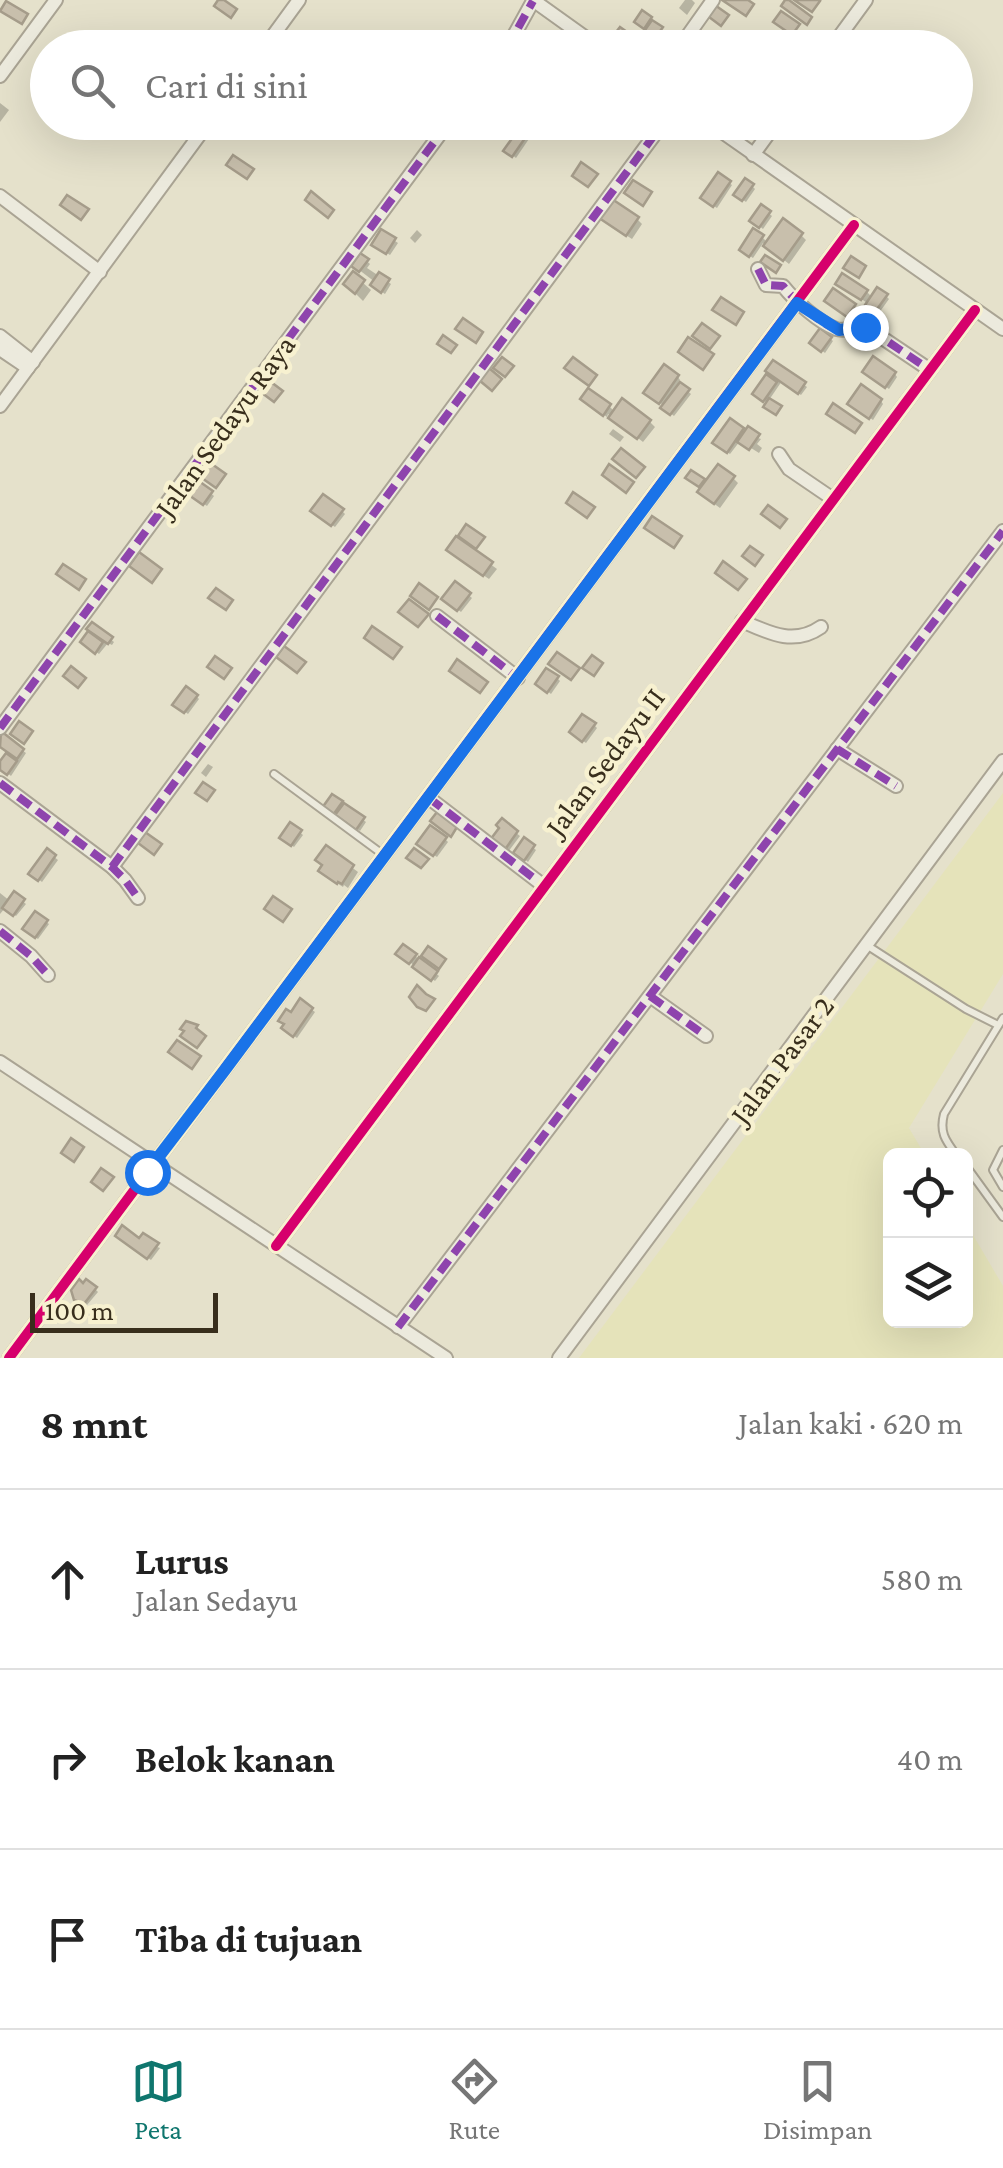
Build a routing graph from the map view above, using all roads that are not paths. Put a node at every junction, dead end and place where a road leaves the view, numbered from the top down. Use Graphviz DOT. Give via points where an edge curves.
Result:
graph roads {
  1 [pos="56,0"];
  2 [pos="298,0"];
  3 [pos="533,0"];
  4 [pos="713,0"];
  5 [pos="866,0"];
  6 [pos="554,6"];
  7 [pos="34,30"];
  8 [pos="277,30"];
  9 [pos="517,30"];
  10 [pos="580,30"];
  11 [pos="692,30"];
  12 [pos="844,30"];
  13 [pos="30,35"];
  14 [pos="0,76"];
  15 [pos="196,140"];
  16 [pos="436,140"];
  17 [pos="651,140"];
  18 [pos="733,140"];
  19 [pos="763,140"];
  20 [pos="753,154"];
  21 [pos="0,196"];
  22 [pos="854,225"];
  23 [pos="758,269"];
  24 [pos="100,272"];
  25 [pos="797,303"];
  26 [pos="975,310"];
  27 [pos="1003,329"];
  28 [pos="0,336"];
  29 [pos="0,349"];
  30 [pos="31,365"];
  31 [pos="930,370"];
  32 [pos="0,406"];
  33 [pos="779,454"];
  34 [pos="833,500"];
  35 [pos="1003,531"];
  36 [pos="438,616"];
  37 [pos="742,621"];
  38 [pos="821,627"];
  39 [pos="518,678"];
  40 [pos="0,728"];
  41 [pos="837,749"];
  42 [pos="1003,761"];
  43 [pos="274,774"];
  44 [pos="0,783"];
  45 [pos="896,786"];
  46 [pos="428,798"];
  47 [pos="385,856"];
  48 [pos="112,867"];
  49 [pos="544,886"];
  50 [pos="138,898"];
  51 [pos="0,931"];
  52 [pos="867,945"];
  53 [pos="48,974"];
  54 [pos="650,996"];
  55 [pos="1001,1022"];
  56 [pos="706,1036"];
  57 [pos="0,1062"];
  58 [pos="951,1148"];
  59 [pos="1003,1150"];
  60 [pos="153,1165"];
  61 [pos="973,1176"];
  62 [pos="1003,1186"];
  63 [pos="1003,1217"];
  64 [pos="276,1246"];
  65 [pos="398,1327"];
  66 [pos="10,1358"];
  67 [pos="446,1358"];
  68 [pos="559,1358"];
  1 -- 7 [label="street"];
  2 -- 8 [label="street"];
  3 -- 6 [label="street"];
  3 -- 9 [label="street"];
  4 -- 11 [label="street"];
  5 -- 12 [label="street"];
  6 -- 10 [label="street"];
  13 -- 14 [label="street"];
  15 -- 24 [label="street"];
  16 -- 40 [label="street, Jalan Sedayu Raya"];
  17 -- 48 [label="street"];
  18 -- 20 [label="street"];
  19 -- 20 [label="street"];
  20 -- 22 [label="street"];
  21 -- 24 [label="street"];
  22 -- 25 [label="street"];
  22 -- 26 [label="street"];
  23 -- 25 [label="street" via="766,285 783,286"];
  24 -- 30 [label="street"];
  25 -- 31 [label="street" via="839,330 869,328"];
  25 -- 39 [label="street"];
  26 -- 27 [label="street"];
  26 -- 31 [label="street, Jalan Sedayu II"];
  28 -- 30 [label="street"];
  29 -- 30 [label="street"];
  30 -- 32 [label="street"];
  31 -- 34 [label="street, Jalan Sedayu II"];
  33 -- 34 [label="street"];
  34 -- 37 [label="street, Jalan Sedayu II"];
  35 -- 41 [label="street"];
  36 -- 39 [label="street"];
  37 -- 38 [label="street" via="782,636 809,636"];
  37 -- 49 [label="street, Jalan Sedayu II"];
  39 -- 46 [label="street"];
  41 -- 45 [label="street"];
  41 -- 54 [label="street"];
  42 -- 52 [label="street, Jalan Pasar 2"];
  43 -- 47 [label="lane"];
  44 -- 48 [label="street"];
  46 -- 47 [label="street"];
  46 -- 49 [label="street"];
  47 -- 60 [label="street"];
  48 -- 50 [label="street"];
  49 -- 64 [label="street, Jalan Sedayu II"];
  51 -- 53 [label="street"];
  52 -- 55 [label="lane" via="966,1009"];
  52 -- 68 [label="street, Jalan Pasar 2"];
  54 -- 56 [label="street"];
  54 -- 65 [label="street"];
  55 -- 58 [label="lane" via="944,1114 943,1136"];
  57 -- 60 [label="street"];
  59 -- 62 [label="lane" via="993,1170"];
  60 -- 64 [label="street"];
  60 -- 66 [label="street"];
  61 -- 63 [label="lane"];
  64 -- 65 [label="street"];
  65 -- 67 [label="street"];
}
